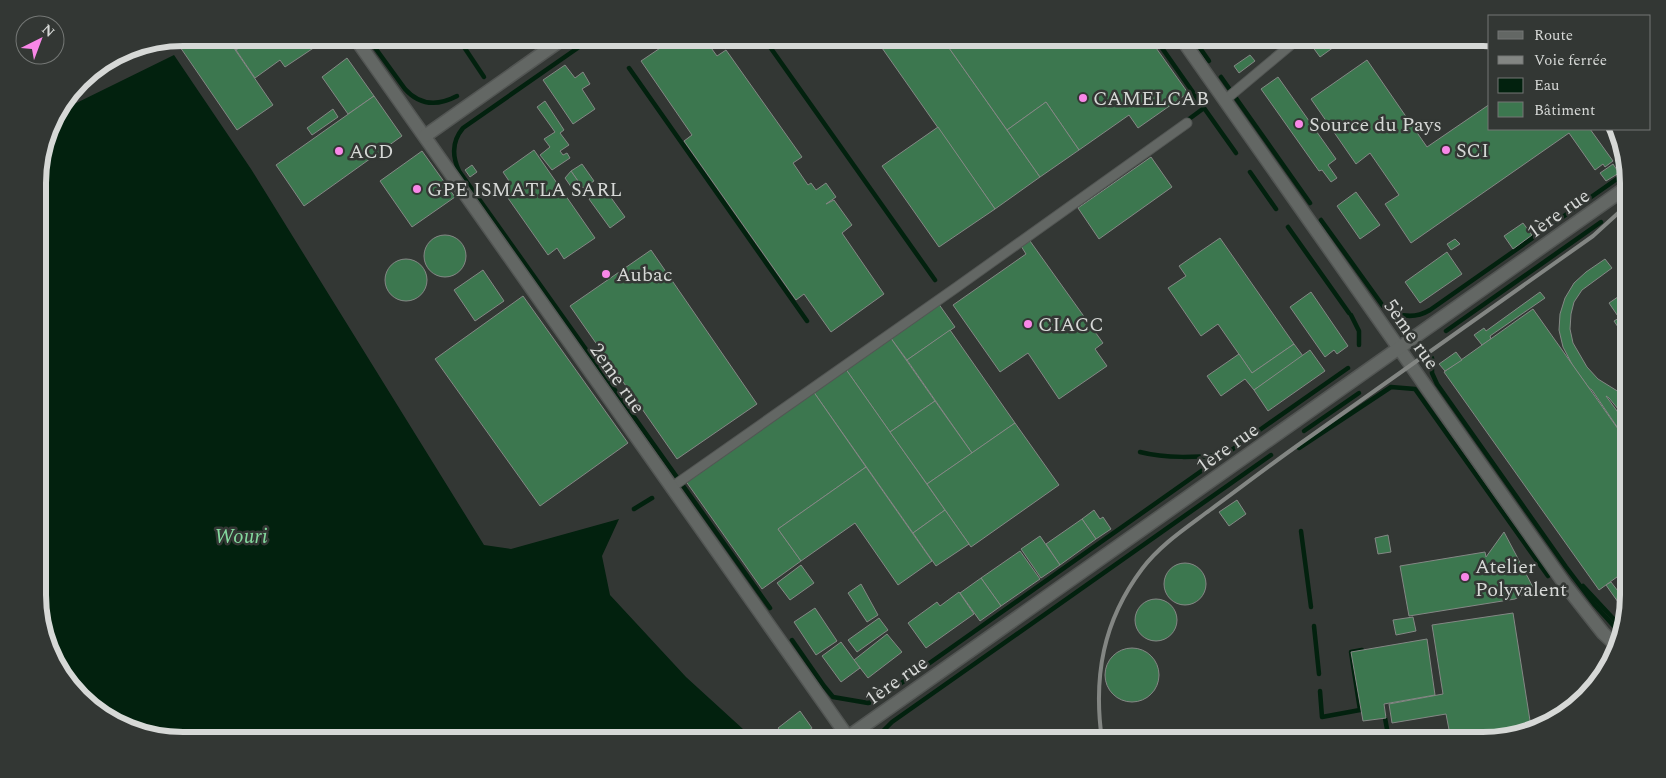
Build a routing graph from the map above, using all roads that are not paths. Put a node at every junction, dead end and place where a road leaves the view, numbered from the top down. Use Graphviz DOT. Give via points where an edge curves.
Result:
graph roads {
  1 [pos="1188,46"];
  2 [pos="1289,46"];
  3 [pos="361,47"];
  4 [pos="552,47"];
  5 [pos="1225,100"];
  6 [pos="1188,123"];
  7 [pos="425,136"];
  8 [pos="1620,192"];
  9 [pos="1399,348"];
  10 [pos="672,487"];
  11 [pos="1611,640"];
  12 [pos="844,731"];
  13 [pos="860,731"];
  1 -- 5 [label="street, 5ème rue"];
  2 -- 5 [label="lane"];
  3 -- 7 [label="street, 2eme rue"];
  4 -- 7 [label="street"];
  5 -- 9 [label="street, 5ème rue"];
  6 -- 10 [label="lane"];
  7 -- 10 [label="street, 2eme rue"];
  8 -- 9 [label="street, 1ère rue"];
  9 -- 11 [label="street, 5ème rue" via="1566,586"];
  9 -- 13 [label="street, 1ère rue"];
  10 -- 12 [label="street, 2eme rue"];
}
